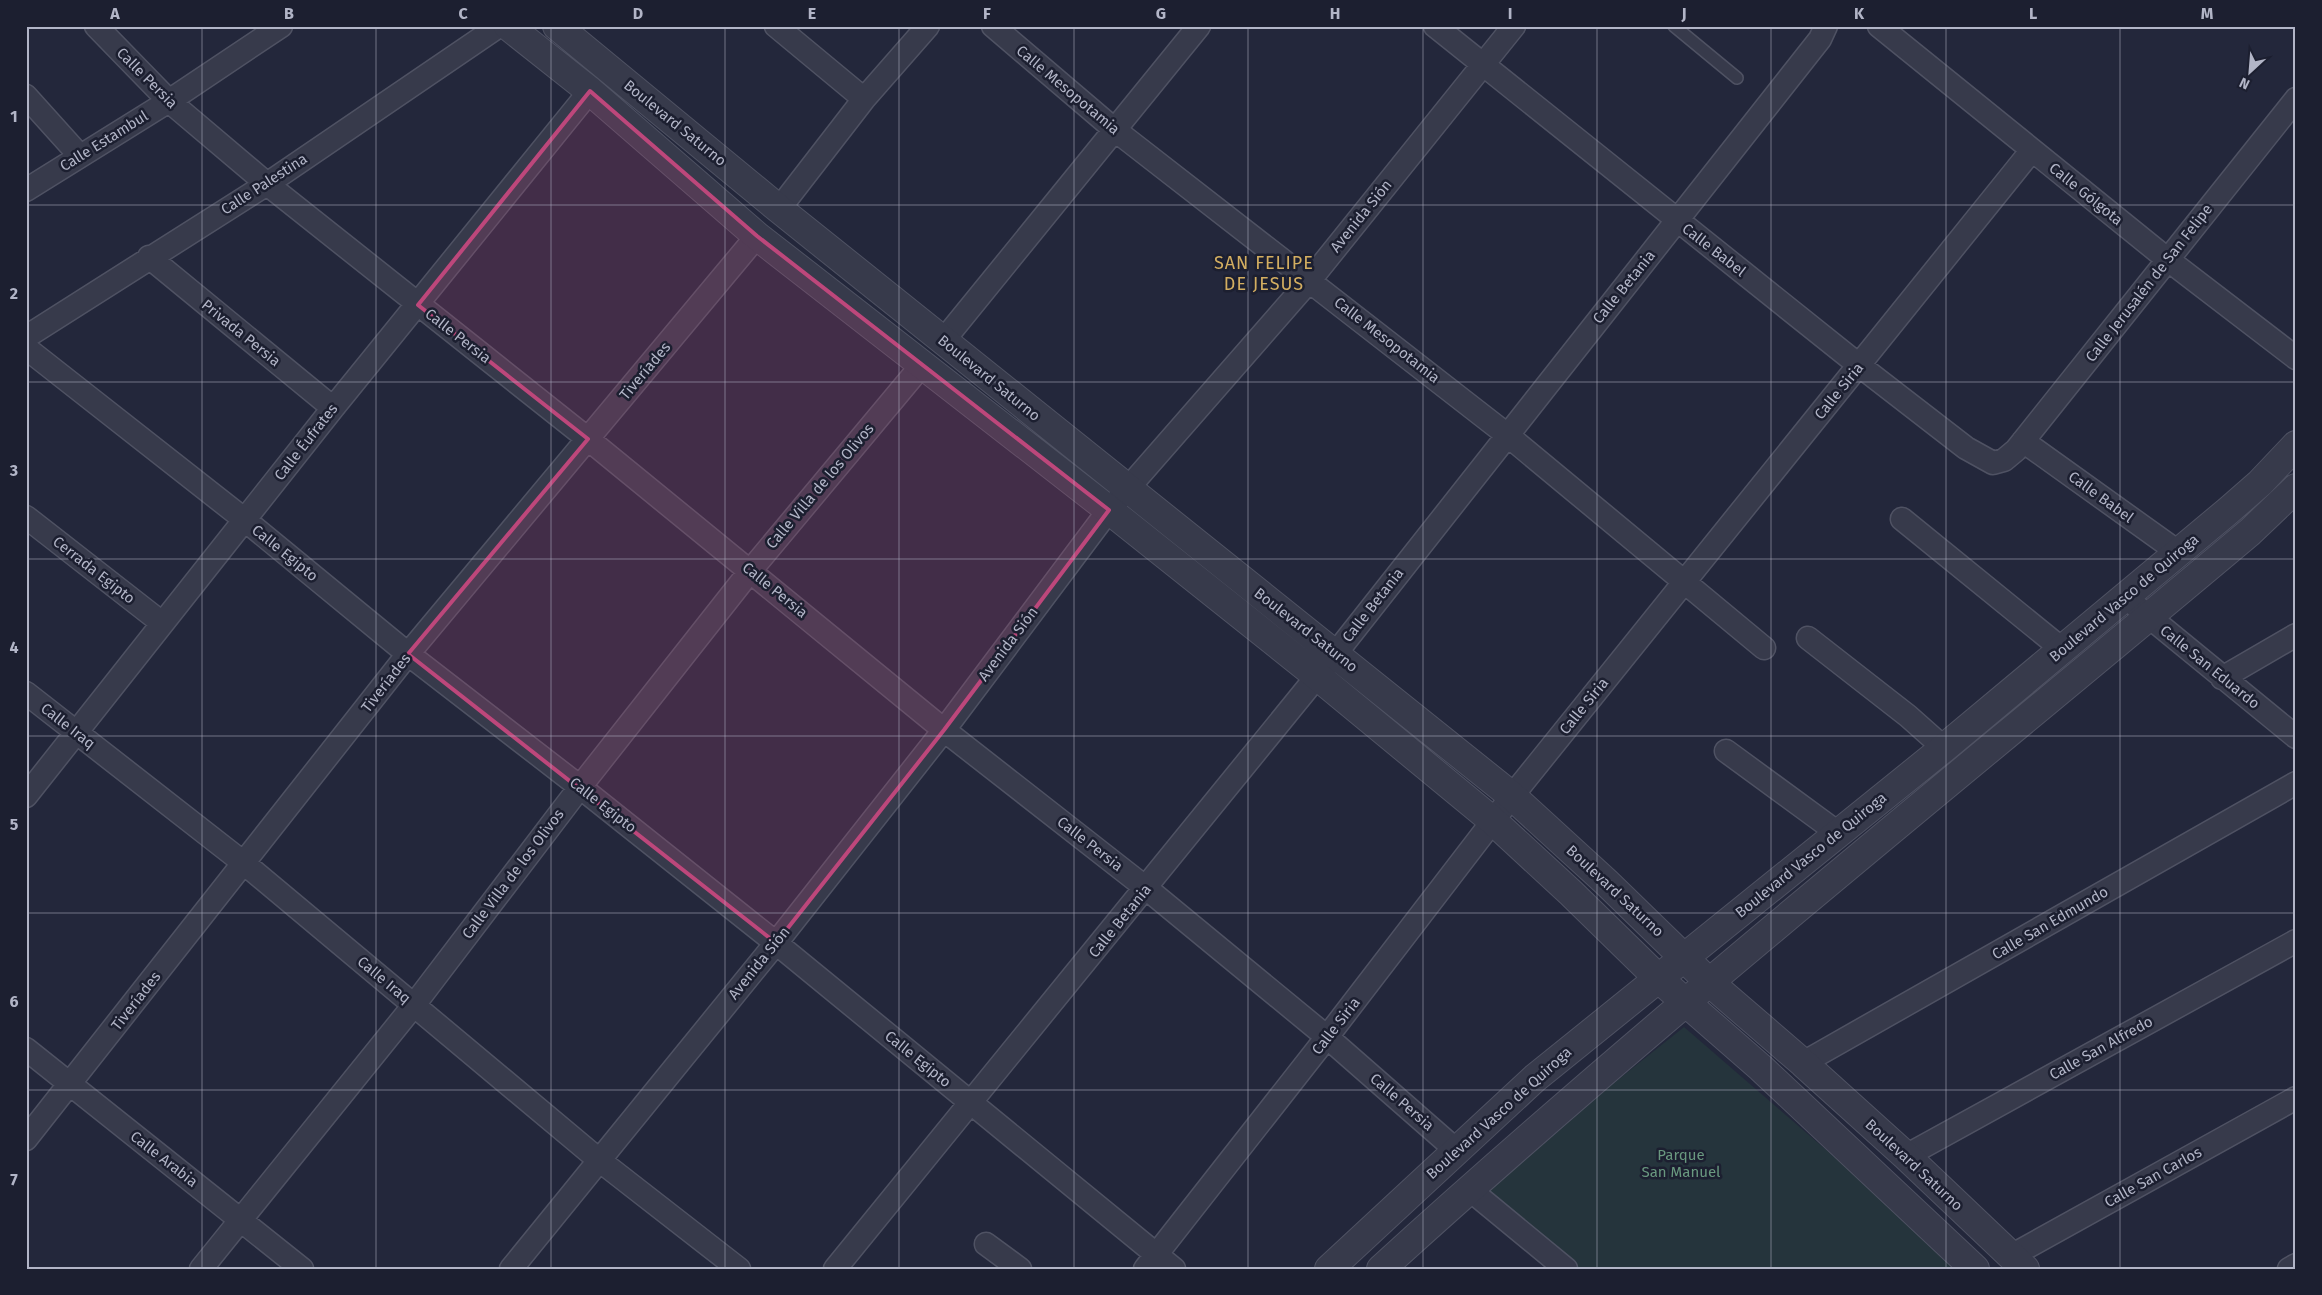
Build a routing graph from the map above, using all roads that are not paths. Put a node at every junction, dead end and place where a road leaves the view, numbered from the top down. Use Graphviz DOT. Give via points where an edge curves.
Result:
graph roads {
  1 [pos="96,26"];
  2 [pos="281,26"];
  3 [pos="499,26"];
  4 [pos="508,26"];
  5 [pos="557,26"];
  6 [pos="776,26"];
  7 [pos="928,26"];
  8 [pos="993,26"];
  9 [pos="1199,26"];
  10 [pos="1435,26"];
  11 [pos="1514,26"];
  12 [pos="1674,26"];
  13 [pos="1826,26"];
  14 [pos="1879,26"];
  15 [pos="1483,64"];
  16 [pos="1737,78"];
  17 [pos="590,91"];
  18 [pos="26,96"];
  19 [pos="864,99"];
  20 [pos="2296,99"];
  21 [pos="169,101"];
  22 [pos="1115,130"];
  23 [pos="2032,150"];
  24 [pos="80,156"];
  25 [pos="266,184"];
  26 [pos="26,190"];
  27 [pos="779,208"];
  28 [pos="1677,221"];
  29 [pos="757,236"];
  30 [pos="149,258"];
  31 [pos="2167,259"];
  32 [pos="1310,280"];
  33 [pos="418,305"];
  34 [pos="26,337"];
  35 [pos="943,341"];
  36 [pos="26,348"];
  37 [pos="2296,358"];
  38 [pos="922,365"];
  39 [pos="1860,366"];
  40 [pos="333,408"];
  41 [pos="1506,434"];
  42 [pos="588,439"];
  43 [pos="2023,441"];
  44 [pos="2296,445"];
  45 [pos="1999,463"];
  46 [pos="2296,488"];
  47 [pos="1128,489"];
  48 [pos="1109,510"];
  49 [pos="26,516"];
  50 [pos="1902,519"];
  51 [pos="245,520"];
  52 [pos="2178,552"];
  53 [pos="751,570"];
  54 [pos="1684,582"];
  55 [pos="2125,597"];
  56 [pos="2149,617"];
  57 [pos="162,623"];
  58 [pos="2296,635"];
  59 [pos="1808,638"];
  60 [pos="1764,648"];
  61 [pos="2062,649"];
  62 [pos="1336,653"];
  63 [pos="408,654"];
  64 [pos="1316,675"];
  65 [pos="2222,678"];
  66 [pos="26,693"];
  67 [pos="944,730"];
  68 [pos="76,732"];
  69 [pos="2296,737"];
  70 [pos="1944,748"];
  71 [pos="1726,751"];
  72 [pos="2296,783"];
  73 [pos="580,787"];
  74 [pos="26,796"];
  75 [pos="1512,796"];
  76 [pos="1493,821"];
  77 [pos="1838,833"];
  78 [pos="244,864"];
  79 [pos="1146,888"];
  80 [pos="2296,941"];
  81 [pos="776,943"];
  82 [pos="1686,958"];
  83 [pos="1659,979"];
  84 [pos="1709,982"];
  85 [pos="1685,1002"];
  86 [pos="414,1005"];
  87 [pos="1327,1037"];
  88 [pos="26,1049"];
  89 [pos="1803,1063"];
  90 [pos="70,1084"];
  91 [pos="2296,1098"];
  92 [pos="971,1103"];
  93 [pos="26,1139"];
  94 [pos="1456,1150"];
  95 [pos="1906,1156"];
  96 [pos="599,1160"];
  97 [pos="1469,1189"];
  98 [pos="241,1220"];
  99 [pos="986,1244"];
  100 [pos="1150,1261"];
  101 [pos="2018,1262"];
  102 [pos="2296,1265"];
  103 [pos="201,1269"];
  104 [pos="302,1269"];
  105 [pos="511,1269"];
  106 [pos="739,1269"];
  107 [pos="835,1269"];
  108 [pos="1020,1269"];
  109 [pos="1174,1269"];
  110 [pos="1329,1269"];
  111 [pos="1381,1269"];
  112 [pos="1566,1269"];
  113 [pos="1975,1269"];
  114 [pos="2289,1269"];
  1 -- 21 [label="street, Calle Persia"];
  2 -- 21 [label="street, Calle Estambul"];
  3 -- 25 [label="street, Calle Palestina"];
  4 -- 17 [label="street, Boulevard Saturno"];
  5 -- 27 [label="street, Boulevard Saturno"];
  6 -- 19 [label="street"];
  7 -- 19 [label="street"];
  8 -- 22 [label="street, Calle Mesopotamia"];
  9 -- 22 [label="street"];
  10 -- 15 [label="street, Calle Babel"];
  11 -- 15 [label="street, Avenida Sión"];
  12 -- 16 [label="lane"];
  13 -- 28 [label="street, Calle Betania" via="1820,39"];
  14 -- 23 [label="street, Calle Gólgota"];
  15 -- 28 [label="street, Calle Babel"];
  15 -- 32 [label="street, Avenida Sión"];
  17 -- 29 [label="street, Boulevard Saturno"];
  17 -- 33 [label="street, Calle Éufrates"];
  18 -- 24 [label="street"];
  19 -- 27 [label="street"];
  20 -- 31 [label="street, Calle Jerusalén de San Felipe"];
  21 -- 24 [label="street, Calle Estambul"];
  21 -- 25 [label="street, Calle Persia"];
  22 -- 32 [label="street, Calle Mesopotamia"];
  22 -- 35 [label="street"];
  23 -- 31 [label="street, Calle Gólgota"];
  23 -- 39 [label="street, Calle Siria"];
  24 -- 26 [label="street, Calle Estambul"];
  25 -- 30 [label="street, Calle Palestina"];
  25 -- 33 [label="street, Calle Persia"];
  27 -- 35 [label="street, Boulevard Saturno"];
  28 -- 39 [label="street, Calle Babel"];
  28 -- 41 [label="street, Calle Betania"];
  29 -- 38 [label="street, Boulevard Saturno"];
  29 -- 42 [label="street, Tiveríades"];
  30 -- 34 [label="street, Calle Palestina"];
  30 -- 40 [label="street, Privada Persia"];
  31 -- 37 [label="street, Calle Gólgota"];
  31 -- 43 [label="street, Calle Jerusalén de San Felipe"];
  32 -- 41 [label="street, Calle Mesopotamia"];
  32 -- 47 [label="street, Avenida Sión"];
  33 -- 40 [label="street, Calle Éufrates"];
  33 -- 42 [label="street, Calle Persia"];
  35 -- 47 [label="street, Boulevard Saturno"];
  36 -- 51 [label="street, Calle Egipto"];
  38 -- 48 [label="street, Boulevard Saturno"];
  38 -- 53 [label="street, Calle Villa de los Olivos"];
  39 -- 45 [label="street, Calle Babel" via="1966,448 1987,461"];
  39 -- 54 [label="street, Calle Siria"];
  40 -- 51 [label="street, Calle Éufrates"];
  41 -- 54 [label="street, Calle Mesopotamia"];
  41 -- 62 [label="street, Calle Betania"];
  42 -- 53 [label="street, Calle Persia"];
  42 -- 63 [label="street, Tiveríades"];
  43 -- 45 [label="street, Calle Jerusalén de San Felipe"];
  43 -- 52 [label="street, Calle Babel"];
  44 -- 52 [label="street, Boulevard Vasco de Quiroga" via="2260,483"];
  46 -- 56 [label="street, Boulevard Vasco de Quiroga" via="2250,532"];
  47 -- 48 [label="street, Avenida Sión"];
  47 -- 62 [label="street, Boulevard Saturno"];
  48 -- 64 [label="street, Boulevard Saturno"];
  48 -- 67 [label="street, Avenida Sión"];
  49 -- 57 [label="street, Cerrada Egipto"];
  50 -- 61 [label="street"];
  51 -- 57 [label="street, Calle Éufrates"];
  51 -- 63 [label="street, Calle Egipto"];
  52 -- 55 [label="street, Boulevard Vasco de Quiroga"];
  53 -- 67 [label="street, Calle Persia"];
  53 -- 73 [label="street, Calle Villa de los Olivos"];
  54 -- 60 [label="street, Calle Mesopotamia"];
  54 -- 75 [label="street, Calle Siria"];
  55 -- 56 [label="street, Calle San Eduardo"];
  55 -- 61 [label="street, Boulevard Vasco de Quiroga"];
  56 -- 65 [label="street, Calle San Eduardo"];
  56 -- 84 [label="street, Boulevard Vasco de Quiroga"];
  57 -- 68 [label="street, Calle Éufrates"];
  58 -- 65 [label="street"];
  59 -- 70 [label="street"];
  61 -- 70 [label="street, Boulevard Vasco de Quiroga"];
  62 -- 64 [label="street, Calle Betania"];
  62 -- 75 [label="street, Boulevard Saturno"];
  63 -- 73 [label="street, Calle Egipto"];
  63 -- 78 [label="street, Tiveríades"];
  64 -- 76 [label="street, Boulevard Saturno"];
  64 -- 79 [label="street, Calle Betania"];
  65 -- 69 [label="street, Calle San Eduardo"];
  66 -- 68 [label="street, Calle Iraq"];
  67 -- 79 [label="street, Calle Persia"];
  67 -- 81 [label="street, Avenida Sión"];
  68 -- 74 [label="street, Calle Éufrates"];
  68 -- 78 [label="street, Calle Iraq"];
  70 -- 77 [label="street, Boulevard Vasco de Quiroga"];
  71 -- 77 [label="street"];
  72 -- 89 [label="street, Calle San Edmundo"];
  73 -- 81 [label="street, Calle Egipto"];
  73 -- 86 [label="street, Calle Villa de los Olivos"];
  75 -- 76 [label="street, Calle Siria"];
  75 -- 82 [label="street, Boulevard Saturno"];
  76 -- 83 [label="street, Boulevard Saturno"];
  76 -- 87 [label="street, Calle Siria"];
  77 -- 82 [label="street, Boulevard Vasco de Quiroga"];
  78 -- 86 [label="street, Calle Iraq"];
  78 -- 90 [label="street, Tiveríades"];
  79 -- 87 [label="street, Calle Persia"];
  79 -- 92 [label="street, Calle Betania"];
  80 -- 95 [label="street, Calle San Alfredo"];
  81 -- 92 [label="street, Calle Egipto"];
  81 -- 96 [label="street, Avenida Sión"];
  82 -- 83 [label="street, Boulevard Vasco de Quiroga"];
  82 -- 84 [label="street, Boulevard Saturno"];
  83 -- 85 [label="street, Boulevard Saturno"];
  83 -- 94 [label="street, Boulevard Vasco de Quiroga" via="1534,1078"];
  84 -- 85 [label="street, Boulevard Vasco de Quiroga"];
  84 -- 89 [label="street, Boulevard Saturno"];
  85 -- 97 [label="street, Boulevard Vasco de Quiroga"];
  85 -- 113 [label="street, Boulevard Saturno" via="1761,1068"];
  86 -- 96 [label="street, Calle Iraq"];
  86 -- 98 [label="street, Calle Villa de los Olivos"];
  87 -- 94 [label="street, Calle Persia"];
  87 -- 100 [label="street, Calle Siria"];
  88 -- 90 [label="street, Calle Arabia"];
  89 -- 95 [label="street, Boulevard Saturno"];
  90 -- 93 [label="street, Tiveríades"];
  90 -- 98 [label="street, Calle Arabia"];
  91 -- 101 [label="street, Calle San Carlos"];
  92 -- 100 [label="street, Calle Egipto"];
  92 -- 107 [label="street, Calle Betania"];
  94 -- 110 [label="street, Boulevard Vasco de Quiroga"];
  95 -- 101 [label="street, Boulevard Saturno"];
  96 -- 105 [label="street, Avenida Sión"];
  96 -- 106 [label="street, Calle Iraq"];
  97 -- 111 [label="street, Boulevard Vasco de Quiroga"];
  97 -- 112 [label="street"];
  98 -- 103 [label="street, Calle Villa de los Olivos"];
  98 -- 104 [label="street, Calle Arabia"];
  99 -- 108 [label="street"];
  100 -- 109 [label="street, Calle Egipto"];
  102 -- 114 [label="street"];
}
